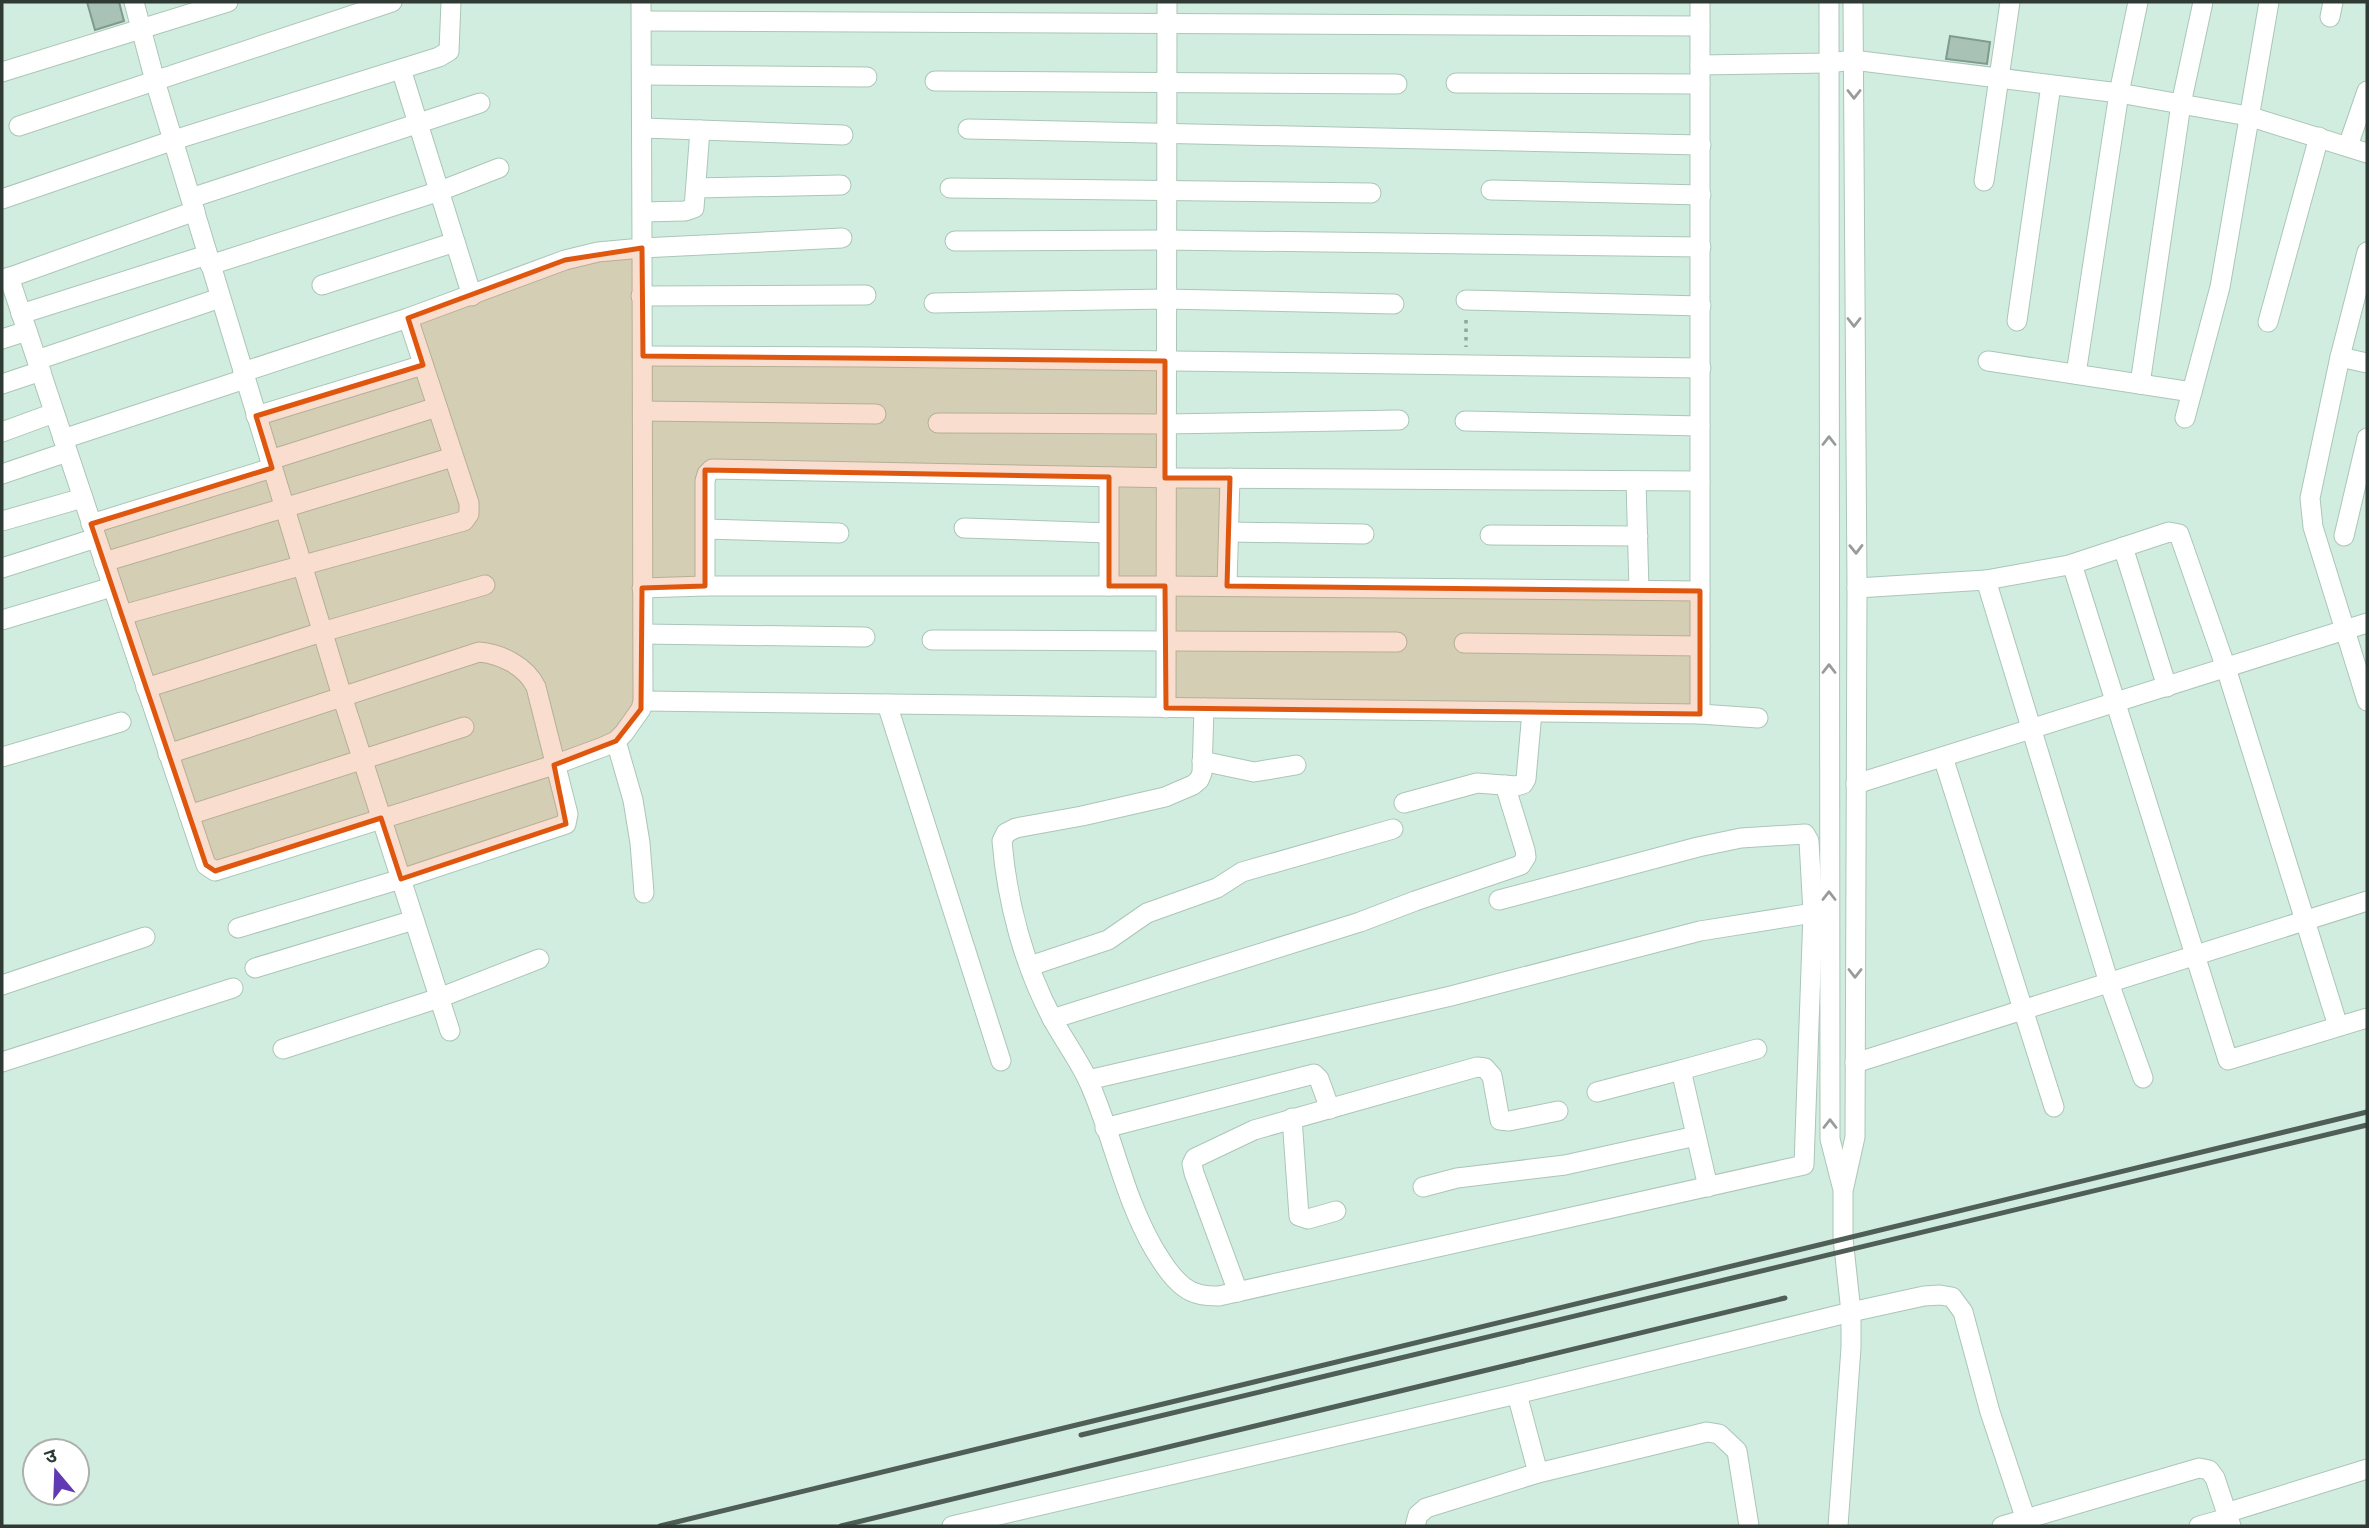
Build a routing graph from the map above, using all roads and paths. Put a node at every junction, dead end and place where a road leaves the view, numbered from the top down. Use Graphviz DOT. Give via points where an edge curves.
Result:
graph roads {
  1 [pos="134,2"];
  2 [pos="228,2"];
  3 [pos="392,2"];
  4 [pos="451,2"];
  5 [pos="1167,2"];
  6 [pos="1700,2"];
  7 [pos="1829,2"];
  8 [pos="1853,2"];
  9 [pos="2010,2"];
  10 [pos="2138,2"];
  11 [pos="2203,2"];
  12 [pos="2269,2"];
  13 [pos="641,11"];
  14 [pos="1167,24"];
  15 [pos="1700,26"];
  16 [pos="141,28"];
  17 [pos="1853,60"];
  18 [pos="1829,63"];
  19 [pos="401,69"];
  20 [pos="2,72"];
  21 [pos="643,75"];
  22 [pos="1700,75"];
  23 [pos="867,77"];
  24 [pos="2000,78"];
  25 [pos="155,81"];
  26 [pos="935,81"];
  27 [pos="1166,83"];
  28 [pos="1456,83"];
  29 [pos="1397,84"];
  30 [pos="2051,85"];
  31 [pos="2367,91"];
  32 [pos="2119,93"];
  33 [pos="480,103"];
  34 [pos="2181,104"];
  35 [pos="2248,116"];
  36 [pos="418,125"];
  37 [pos="19,126"];
  38 [pos="643,128"];
  39 [pos="968,129"];
  40 [pos="700,130"];
  41 [pos="1166,134"];
  42 [pos="844,135"];
  43 [pos="2319,136"];
  44 [pos="174,140"];
  45 [pos="1701,145"];
  46 [pos="2348,146"];
  47 [pos="2367,153"];
  48 [pos="499,168"];
  49 [pos="1984,181"];
  50 [pos="841,185"];
  51 [pos="696,188"];
  52 [pos="950,188"];
  53 [pos="1491,190"];
  54 [pos="439,191"];
  55 [pos="1165,191"];
  56 [pos="1371,193"];
  57 [pos="1701,195"];
  58 [pos="2,199"];
  59 [pos="193,204"];
  60 [pos="643,212"];
  61 [pos="842,238"];
  62 [pos="1165,240"];
  63 [pos="955,241"];
  64 [pos="455,242"];
  65 [pos="1701,247"];
  66 [pos="642,248"];
  67 [pos="2367,252"];
  68 [pos="209,260"];
  69 [pos="6,279"];
  70 [pos="322,285"];
  71 [pos="866,295"];
  72 [pos="472,296"];
  73 [pos="641,296"];
  74 [pos="220,298"];
  75 [pos="1165,299"];
  76 [pos="1466,300"];
  77 [pos="934,303"];
  78 [pos="1394,304"];
  79 [pos="1701,306"];
  80 [pos="408,318"];
  81 [pos="2017,321"];
  82 [pos="2267,322"];
  83 [pos="24,323"];
  84 [pos="2,339"];
  85 [pos="643,356"];
  86 [pos="2340,357"];
  87 [pos="1165,361"];
  88 [pos="1988,361"];
  89 [pos="2367,363"];
  90 [pos="423,365"];
  91 [pos="1466,365"];
  92 [pos="39,366"];
  93 [pos="1700,368"];
  94 [pos="2076,374"];
  95 [pos="244,375"];
  96 [pos="2,384"];
  97 [pos="2140,384"];
  98 [pos="2192,392"];
  99 [pos="437,407"];
  100 [pos="643,411"];
  101 [pos="54,413"];
  102 [pos="876,414"];
  103 [pos="256,416"];
  104 [pos="2185,418"];
  105 [pos="1399,420"];
  106 [pos="1465,421"];
  107 [pos="938,423"];
  108 [pos="1165,424"];
  109 [pos="1700,426"];
  110 [pos="2,432"];
  111 [pos="2367,438"];
  112 [pos="65,445"];
  113 [pos="453,457"];
  114 [pos="271,464"];
  115 [pos="2,474"];
  116 [pos="1109,477"];
  117 [pos="1165,477"];
  118 [pos="1230,478"];
  119 [pos="1636,481"];
  120 [pos="1700,481"];
  121 [pos="83,498"];
  122 [pos="284,508"];
  123 [pos="2,521"];
  124 [pos="964,528"];
  125 [pos="706,529"];
  126 [pos="94,531"];
  127 [pos="1228,532"];
  128 [pos="839,533"];
  129 [pos="1109,533"];
  130 [pos="1364,534"];
  131 [pos="1490,535"];
  132 [pos="1638,536"];
  133 [pos="2344,536"];
  134 [pos="2123,547"];
  135 [pos="104,562"];
  136 [pos="2071,564"];
  137 [pos="302,565"];
  138 [pos="2,568"];
  139 [pos="1986,580"];
  140 [pos="485,585"];
  141 [pos="705,586"];
  142 [pos="1109,586"];
  143 [pos="1165,586"];
  144 [pos="1227,586"];
  145 [pos="112,587"];
  146 [pos="642,588"];
  147 [pos="1857,588"];
  148 [pos="1639,590"];
  149 [pos="1700,591"];
  150 [pos="122,615"];
  151 [pos="2,620"];
  152 [pos="2367,623"];
  153 [pos="2344,630"];
  154 [pos="322,632"];
  155 [pos="642,634"];
  156 [pos="865,637"];
  157 [pos="932,640"];
  158 [pos="1166,640"];
  159 [pos="1397,642"];
  160 [pos="1464,643"];
  161 [pos="1700,646"];
  162 [pos="2226,668"];
  163 [pos="2167,687"];
  164 [pos="146,688"];
  165 [pos="342,696"];
  166 [pos="643,701"];
  167 [pos="2367,701"];
  168 [pos="2116,702"];
  169 [pos="887,704"];
  170 [pos="1166,708"];
  171 [pos="1205,708"];
  172 [pos="1532,712"];
  173 [pos="1700,714"];
  174 [pos="1758,718"];
  175 [pos="121,722"];
  176 [pos="464,727"];
  177 [pos="2031,729"];
  178 [pos="616,741"];
  179 [pos="168,754"];
  180 [pos="2,757"];
  181 [pos="1943,757"];
  182 [pos="362,758"];
  183 [pos="1202,761"];
  184 [pos="554,765"];
  185 [pos="1296,765"];
  186 [pos="1856,784"];
  187 [pos="1505,785"];
  188 [pos="1404,803"];
  189 [pos="189,815"];
  190 [pos="381,818"];
  191 [pos="1392,829"];
  192 [pos="401,879"];
  193 [pos="644,893"];
  194 [pos="1499,900"];
  195 [pos="2367,901"];
  196 [pos="1813,913"];
  197 [pos="414,920"];
  198 [pos="2305,921"];
  199 [pos="238,928"];
  200 [pos="145,937"];
  201 [pos="2196,955"];
  202 [pos="539,959"];
  203 [pos="1030,966"];
  204 [pos="255,968"];
  205 [pos="2109,983"];
  206 [pos="2,985"];
  207 [pos="233,988"];
  208 [pos="439,998"];
  209 [pos="2023,1010"];
  210 [pos="2367,1018"];
  211 [pos="1052,1019"];
  212 [pos="2338,1026"];
  213 [pos="450,1031"];
  214 [pos="283,1049"];
  215 [pos="1757,1049"];
  216 [pos="1001,1061"];
  217 [pos="2,1062"];
  218 [pos="1855,1063"];
  219 [pos="1681,1070"];
  220 [pos="2143,1078"];
  221 [pos="1088,1080"];
  222 [pos="1597,1093"];
  223 [pos="2054,1107"];
  224 [pos="1330,1109"];
  225 [pos="1558,1111"];
  226 [pos="1292,1118"];
  227 [pos="1105,1128"];
  228 [pos="1696,1136"];
  229 [pos="1423,1187"];
  230 [pos="1708,1187"];
  231 [pos="1843,1191"];
  232 [pos="1336,1211"];
  233 [pos="1238,1292"];
  234 [pos="1851,1312"];
  235 [pos="1517,1394"];
  236 [pos="2367,1469"];
  237 [pos="1538,1473"];
  238 [pos="2228,1519"];
  239 [pos="2026,1523"];
  240 [pos="952,1526"];
  241 [pos="1415,1526"];
  242 [pos="1749,1526"];
  243 [pos="1838,1526"];
  244 [pos="2002,1526"];
  245 [pos="2199,1526"];
  1 -- 16 [label="street"];
  2 -- 16 [label="street"];
  3 -- 25 [label="street"];
  4 -- 19 [label="street" via="449,51"];
  5 -- 14 [label="street"];
  6 -- 15 [label="street"];
  7 -- 18 [label="street"];
  8 -- 17 [label="street"];
  9 -- 24 [label="street"];
  10 -- 32 [label="street"];
  11 -- 34 [label="street"];
  12 -- 35 [label="street"];
  13 -- 14 [label="street"];
  13 -- 21 [label="street"];
  14 -- 15 [label="street"];
  14 -- 27 [label="street"];
  15 -- 22 [label="street"];
  16 -- 20 [label="street"];
  16 -- 25 [label="street"];
  17 -- 18 [label="street"];
  17 -- 24 [label="street"];
  17 -- 147 [label="street, one-way"];
  18 -- 22 [label="street"];
  231 -- 18 [label="street, one-way" via="1830,1139"];
  19 -- 36 [label="street"];
  19 -- 44 [label="street"];
  21 -- 23 [label="street"];
  21 -- 38 [label="street"];
  22 -- 28 [label="street"];
  22 -- 45 [label="street"];
  24 -- 30 [label="street"];
  24 -- 49 [label="street"];
  25 -- 37 [label="street"];
  25 -- 44 [label="street"];
  26 -- 27 [label="street"];
  27 -- 29 [label="street"];
  27 -- 41 [label="street"];
  30 -- 32 [label="street"];
  30 -- 81 [label="street"];
  31 -- 46 [label="street"];
  32 -- 34 [label="street"];
  32 -- 94 [label="street"];
  33 -- 36 [label="street"];
  34 -- 35 [label="street"];
  34 -- 97 [label="street"];
  35 -- 43 [label="street"];
  35 -- 98 [label="street" via="2220,286"];
  36 -- 54 [label="street"];
  36 -- 59 [label="street"];
  38 -- 40 [label="street"];
  38 -- 60 [label="street"];
  39 -- 41 [label="street"];
  40 -- 42 [label="street"];
  40 -- 51 [label="street"];
  41 -- 45 [label="street"];
  41 -- 55 [label="street"];
  43 -- 46 [label="street"];
  43 -- 82 [label="street"];
  44 -- 58 [label="street"];
  44 -- 59 [label="street"];
  45 -- 57 [label="street"];
  46 -- 47 [label="street"];
  48 -- 54 [label="street"];
  50 -- 51 [label="street"];
  51 -- 60 [label="street" via="695,206 690,210"];
  52 -- 55 [label="street"];
  53 -- 57 [label="street"];
  54 -- 64 [label="street"];
  54 -- 68 [label="street"];
  55 -- 56 [label="street"];
  55 -- 62 [label="street"];
  57 -- 65 [label="street"];
  59 -- 68 [label="street"];
  59 -- 69 [label="street"];
  60 -- 66 [label="street"];
  61 -- 66 [label="street"];
  62 -- 63 [label="street"];
  62 -- 65 [label="street"];
  62 -- 75 [label="street"];
  64 -- 70 [label="street"];
  64 -- 72 [label="street"];
  65 -- 79 [label="street"];
  66 -- 72 [label="street" via="565,260"];
  66 -- 73 [label="street"];
  67 -- 86 [label="street"];
  68 -- 74 [label="street"];
  68 -- 83 [label="street"];
  69 -- 83 [label="street"];
  71 -- 73 [label="street"];
  72 -- 80 [label="street"];
  73 -- 85 [label="street"];
  74 -- 92 [label="street"];
  74 -- 95 [label="street"];
  75 -- 77 [label="street"];
  75 -- 78 [label="street"];
  75 -- 87 [label="street"];
  76 -- 79 [label="street"];
  76 -- 91 [label="path"];
  79 -- 93 [label="street"];
  80 -- 90 [label="street"];
  80 -- 95 [label="street"];
  83 -- 84 [label="street"];
  83 -- 92 [label="street"];
  85 -- 87 [label="street"];
  85 -- 100 [label="street"];
  86 -- 89 [label="street"];
  86 -- 153 [label="street" via="2310,498 2313,527"];
  87 -- 91 [label="street"];
  87 -- 108 [label="street"];
  88 -- 94 [label="street"];
  90 -- 99 [label="street"];
  90 -- 103 [label="street"];
  91 -- 93 [label="street"];
  92 -- 96 [label="street"];
  92 -- 101 [label="street"];
  93 -- 109 [label="street"];
  94 -- 97 [label="street"];
  95 -- 103 [label="street"];
  95 -- 112 [label="street"];
  97 -- 98 [label="street"];
  98 -- 104 [label="street"];
  99 -- 113 [label="street"];
  99 -- 114 [label="street"];
  100 -- 102 [label="street"];
  100 -- 146 [label="street"];
  101 -- 110 [label="street"];
  101 -- 112 [label="street"];
  103 -- 114 [label="street"];
  105 -- 108 [label="street"];
  106 -- 109 [label="street"];
  107 -- 108 [label="street"];
  108 -- 117 [label="street"];
  109 -- 120 [label="street"];
  111 -- 133 [label="street"];
  112 -- 115 [label="street"];
  112 -- 121 [label="street"];
  113 -- 122 [label="street"];
  113 -- 137 [label="street" via="469,503 464,521"];
  114 -- 122 [label="street"];
  114 -- 126 [label="street"];
  116 -- 117 [label="street"];
  116 -- 125 [label="street" via="712,469 705,481"];
  116 -- 129 [label="street"];
  117 -- 118 [label="street"];
  117 -- 143 [label="street"];
  118 -- 119 [label="street"];
  118 -- 127 [label="street"];
  119 -- 120 [label="street"];
  119 -- 132 [label="street"];
  120 -- 149 [label="street"];
  121 -- 123 [label="street"];
  121 -- 126 [label="street"];
  122 -- 135 [label="street"];
  122 -- 137 [label="street"];
  124 -- 129 [label="street"];
  125 -- 128 [label="street"];
  125 -- 141 [label="street"];
  126 -- 135 [label="street"];
  126 -- 138 [label="street"];
  127 -- 130 [label="street"];
  127 -- 144 [label="street"];
  129 -- 142 [label="street"];
  131 -- 132 [label="street"];
  132 -- 148 [label="street"];
  134 -- 136 [label="street"];
  134 -- 162 [label="street" via="2169,532 2179,534"];
  134 -- 163 [label="street"];
  135 -- 145 [label="street"];
  136 -- 139 [label="street"];
  136 -- 168 [label="street"];
  137 -- 150 [label="street"];
  137 -- 154 [label="street"];
  139 -- 147 [label="street"];
  139 -- 177 [label="street"];
  140 -- 154 [label="street"];
  141 -- 142 [label="street"];
  141 -- 146 [label="street"];
  142 -- 143 [label="street"];
  143 -- 144 [label="street"];
  143 -- 158 [label="street"];
  144 -- 148 [label="street"];
  145 -- 150 [label="street"];
  145 -- 151 [label="street"];
  146 -- 155 [label="street"];
  147 -- 186 [label="street"];
  148 -- 149 [label="street"];
  149 -- 161 [label="street"];
  150 -- 164 [label="street"];
  152 -- 153 [label="street"];
  153 -- 162 [label="street"];
  153 -- 167 [label="street"];
  154 -- 164 [label="street"];
  154 -- 165 [label="street"];
  155 -- 156 [label="street"];
  155 -- 166 [label="street"];
  157 -- 158 [label="street"];
  158 -- 159 [label="street"];
  158 -- 170 [label="street"];
  160 -- 161 [label="street"];
  161 -- 173 [label="street"];
  162 -- 163 [label="street"];
  162 -- 198 [label="street"];
  163 -- 168 [label="street"];
  164 -- 179 [label="street"];
  165 -- 179 [label="street"];
  165 -- 182 [label="street"];
  165 -- 184 [label="street" via="465,655 492,653 531,676"];
  166 -- 169 [label="street"];
  166 -- 178 [label="street"];
  168 -- 177 [label="street"];
  168 -- 201 [label="street"];
  169 -- 170 [label="street"];
  169 -- 216 [label="street"];
  170 -- 171 [label="street"];
  171 -- 172 [label="street"];
  171 -- 183 [label="street"];
  172 -- 173 [label="street"];
  172 -- 187 [label="street" via="1525,779 1523,784"];
  173 -- 174 [label="street"];
  175 -- 180 [label="street"];
  176 -- 182 [label="street"];
  177 -- 181 [label="street"];
  177 -- 205 [label="street"];
  178 -- 184 [label="street"];
  178 -- 193 [label="street" via="633,800"];
  179 -- 189 [label="street"];
  181 -- 186 [label="street"];
  181 -- 209 [label="street"];
  182 -- 189 [label="street"];
  182 -- 190 [label="street"];
  183 -- 185 [label="street" via="1254,772"];
  183 -- 203 [label="street" via="1199,780 1181,791 1006,833 1002,841 1010,900"];
  184 -- 190 [label="street"];
  184 -- 192 [label="street" via="568,814 566,824"];
  186 -- 218 [label="street, one-way"];
  187 -- 188 [label="street" via="1477,783"];
  187 -- 211 [label="street" via="1525,850 1521,865 1360,922"];
  189 -- 190 [label="street" via="206,865 215,871"];
  190 -- 192 [label="street"];
  191 -- 203 [label="street" via="1242,872 1217,888 1147,913 1108,940"];
  192 -- 197 [label="street"];
  192 -- 199 [label="street"];
  194 -- 196 [label="street" via="1698,847 1800,833 1809,841"];
  195 -- 198 [label="street"];
  196 -- 221 [label="street" via="1700,931 1451,996"];
  196 -- 230 [label="street" via="1804,1165"];
  197 -- 204 [label="street"];
  197 -- 208 [label="street"];
  198 -- 201 [label="street"];
  198 -- 212 [label="street"];
  200 -- 206 [label="street"];
  201 -- 205 [label="street"];
  201 -- 212 [label="street" via="2228,1060"];
  202 -- 208 [label="street"];
  203 -- 211 [label="street"];
  205 -- 209 [label="street"];
  205 -- 220 [label="street"];
  207 -- 217 [label="street"];
  208 -- 213 [label="street"];
  208 -- 214 [label="street"];
  209 -- 218 [label="street"];
  209 -- 223 [label="street"];
  210 -- 212 [label="street"];
  211 -- 221 [label="street"];
  215 -- 219 [label="street"];
  218 -- 231 [label="street" via="1855,1138"];
  219 -- 222 [label="street"];
  219 -- 228 [label="street"];
  221 -- 227 [label="street"];
  224 -- 225 [label="street" via="1485,1068 1500,1120"];
  224 -- 226 [label="street"];
  224 -- 227 [label="street" via="1314,1074"];
  226 -- 232 [label="street" via="1299,1216 1308,1219"];
  226 -- 233 [label="street" via="1254,1130 1195,1158 1192,1164"];
  227 -- 233 [label="street" via="1133,1208 1164,1264 1183,1286 1200,1295"];
  228 -- 229 [label="street" via="1565,1165 1457,1178"];
  228 -- 230 [label="street"];
  230 -- 233 [label="street"];
  231 -- 234 [label="street"];
  234 -- 235 [label="street"];
  234 -- 239 [label="street" via="1923,1296 1952,1297 1963,1312"];
  234 -- 243 [label="street"];
  235 -- 237 [label="street"];
  235 -- 240 [label="street"];
  236 -- 238 [label="street"];
  237 -- 241 [label="street" via="1426,1508"];
  237 -- 242 [label="street" via="1707,1432 1719,1434 1737,1451"];
  238 -- 239 [label="street" via="2215,1478 2199,1468"];
  238 -- 245 [label="street"];
  239 -- 244 [label="street"];
}
